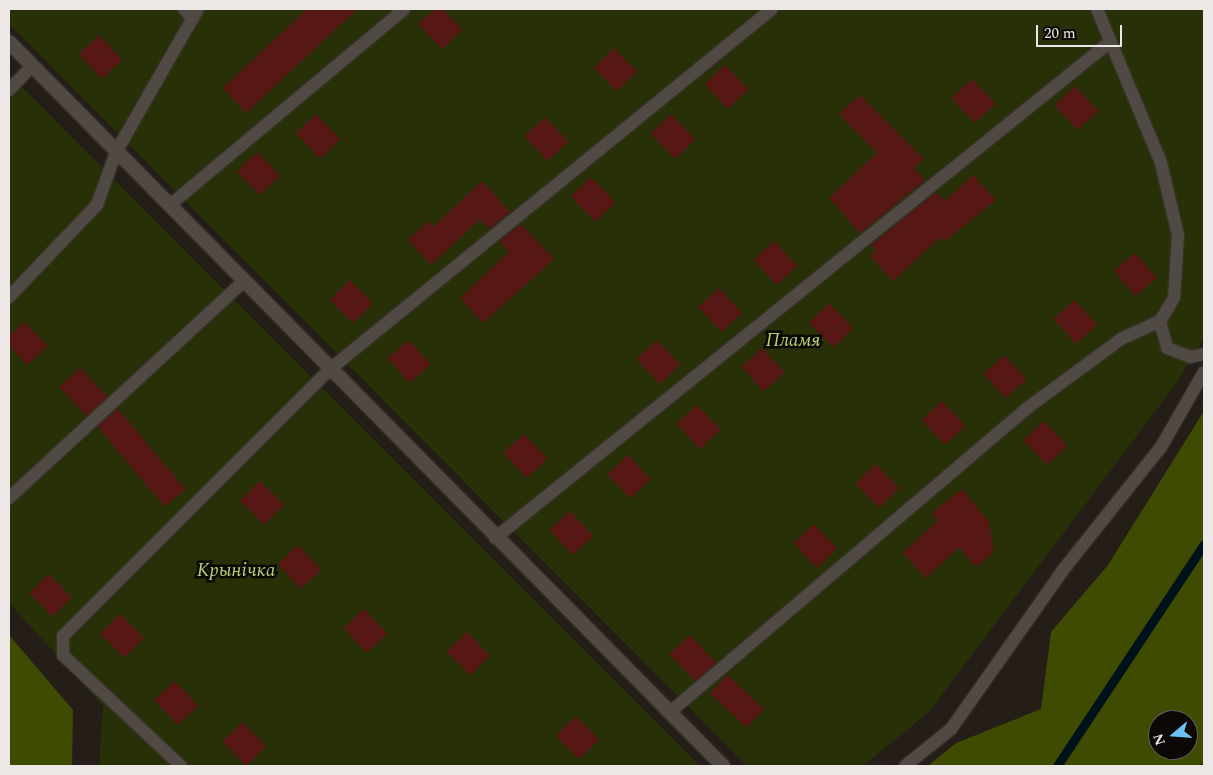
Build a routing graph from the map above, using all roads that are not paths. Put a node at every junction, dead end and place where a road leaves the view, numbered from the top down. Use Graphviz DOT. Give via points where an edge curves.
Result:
graph roads {
  1 [pos="404,9"];
  2 [pos="772,9"];
  3 [pos="1097,9"];
  4 [pos="192,12"];
  5 [pos="9,42"];
  6 [pos="1110,42"];
  7 [pos="32,66"];
  8 [pos="9,90"];
  9 [pos="116,152"];
  10 [pos="170,205"];
  11 [pos="243,282"];
  12 [pos="9,297"];
  13 [pos="1160,321"];
  14 [pos="1204,354"];
  15 [pos="329,370"];
  16 [pos="1204,372"];
  17 [pos="9,498"];
  18 [pos="495,538"];
  19 [pos="668,713"];
  20 [pos="181,766"];
  21 [pos="723,766"];
  22 [pos="905,766"];
  1 -- 10 [label="lane"];
  2 -- 15 [label="lane"];
  3 -- 6 [label="lane"];
  4 -- 9 [label="lane"];
  5 -- 7 [label="street"];
  6 -- 13 [label="lane" via="1161,163 1178,235 1174,298"];
  6 -- 18 [label="lane"];
  7 -- 8 [label="lane"];
  7 -- 9 [label="street"];
  9 -- 10 [label="street"];
  9 -- 12 [label="lane" via="97,205"];
  10 -- 11 [label="street"];
  11 -- 15 [label="street"];
  11 -- 17 [label="lane"];
  13 -- 14 [label="lane" via="1167,348 1190,357"];
  13 -- 19 [label="lane" via="1121,340 1026,409"];
  15 -- 18 [label="street"];
  15 -- 20 [label="lane" via="63,636 62,655"];
  16 -- 22 [label="lane" via="1161,447 1063,570 951,729"];
  18 -- 19 [label="street"];
  19 -- 21 [label="street"];
}
